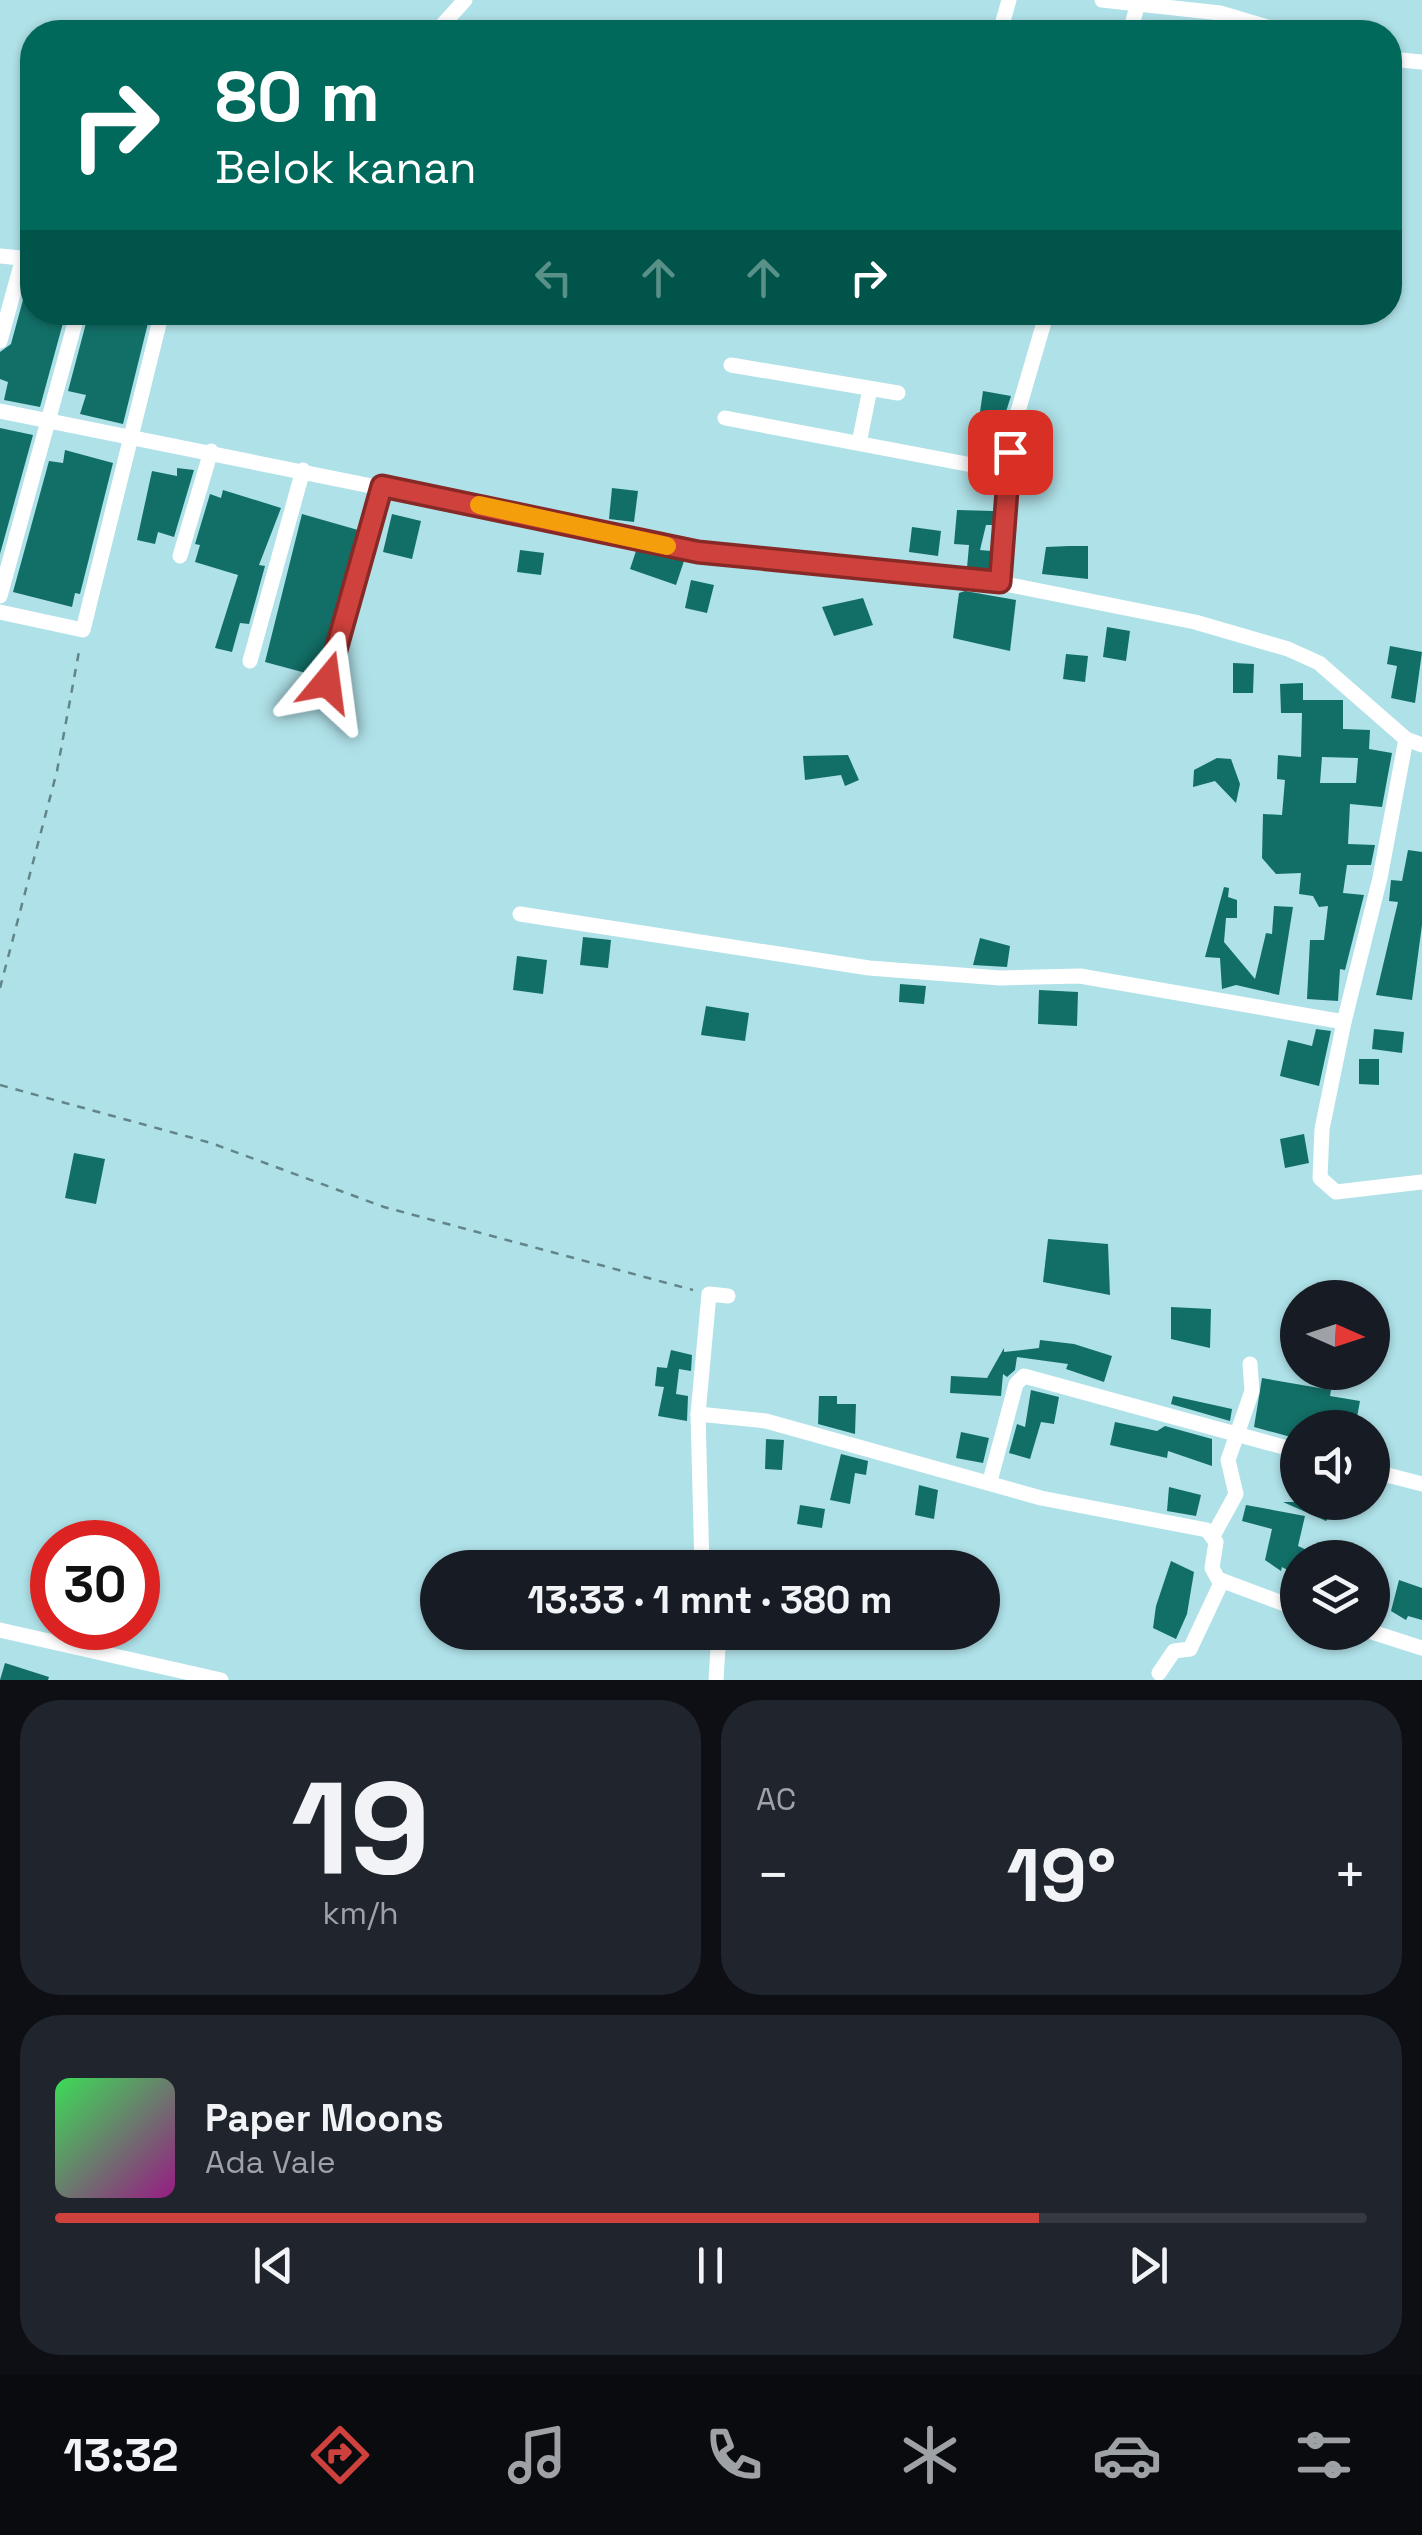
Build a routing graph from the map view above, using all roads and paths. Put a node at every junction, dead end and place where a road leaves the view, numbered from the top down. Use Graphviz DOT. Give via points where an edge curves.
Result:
graph roads {
  1 [pos="465,0"];
  2 [pos="1102,0"];
  3 [pos="1138,4"];
  4 [pos="447,20"];
  5 [pos="1133,20"];
  6 [pos="1246,20"];
  7 [pos="20,282"];
  8 [pos="74,325"];
  9 [pos="159,325"];
  10 [pos="1043,325"];
  11 [pos="0,341"];
  12 [pos="731,365"];
  13 [pos="870,388"];
  14 [pos="898,393"];
  15 [pos="0,411"];
  16 [pos="725,418"];
  17 [pos="48,423"];
  18 [pos="130,438"];
  19 [pos="859,444"];
  20 [pos="212,451"];
  21 [pos="302,470"];
  22 [pos="1009,472"];
  23 [pos="382,486"];
  24 [pos="180,556"];
  25 [pos="1000,582"];
  26 [pos="0,596"];
  27 [pos="0,612"];
  28 [pos="84,630"];
  29 [pos="250,661"];
  30 [pos="327,682"];
  31 [pos="1406,740"];
  32 [pos="1422,745"];
  33 [pos="520,914"];
  34 [pos="0,988"];
  35 [pos="1344,1022"];
  36 [pos="0,1085"];
  37 [pos="1422,1182"];
  38 [pos="708,1294"];
  39 [pos="728,1296"];
  40 [pos="1250,1364"];
  41 [pos="698,1414"];
  42 [pos="1234,1434"];
  43 [pos="1280,1446"];
  44 [pos="1390,1476"];
  45 [pos="990,1481"];
  46 [pos="1422,1484"];
  47 [pos="1213,1536"];
  48 [pos="702,1550"];
  49 [pos="1222,1581"];
  50 [pos="1280,1602"];
  51 [pos="0,1630"];
  52 [pos="1390,1638"];
  53 [pos="1422,1648"];
  54 [pos="718,1650"];
  55 [pos="1160,1673"];
  56 [pos="222,1680"];
  57 [pos="716,1680"];
  1 -- 4 [label="street"];
  2 -- 3 [label="street"];
  3 -- 5 [label="street"];
  3 -- 6 [label="street"];
  7 -- 11 [label="street"];
  8 -- 17 [label="street"];
  9 -- 18 [label="street"];
  10 -- 22 [label="street" via="1012,432"];
  12 -- 13 [label="street"];
  13 -- 14 [label="street"];
  13 -- 19 [label="street"];
  15 -- 17 [label="street"];
  16 -- 19 [label="street"];
  17 -- 18 [label="street"];
  17 -- 26 [label="street"];
  18 -- 20 [label="street"];
  18 -- 28 [label="street"];
  19 -- 22 [label="street"];
  20 -- 21 [label="street"];
  20 -- 24 [label="street"];
  21 -- 23 [label="street"];
  21 -- 29 [label="street"];
  22 -- 25 [label="street"];
  23 -- 25 [label="street" via="698,552"];
  23 -- 30 [label="street"];
  25 -- 31 [label="street" via="1196,622 1288,649 1319,663"];
  27 -- 28 [label="street"];
  28 -- 34 [label="path" via="57,771"];
  31 -- 32 [label="street"];
  31 -- 35 [label="street"];
  33 -- 35 [label="street" via="869,968 1000,978 1080,976"];
  35 -- 37 [label="street" via="1322,1128 1320,1178 1336,1192"];
  36 -- 38 [label="path" via="211,1143 384,1207"];
  38 -- 39 [label="street"];
  38 -- 41 [label="street"];
  40 -- 42 [label="street" via="1252,1391"];
  41 -- 45 [label="street" via="766,1422"];
  41 -- 48 [label="street"];
  42 -- 43 [label="street"];
  42 -- 45 [label="street" via="1021,1376"];
  42 -- 47 [label="street" via="1228,1460 1236,1494"];
  44 -- 46 [label="street"];
  45 -- 47 [label="street"];
  47 -- 49 [label="street" via="1212,1568"];
  49 -- 50 [label="street"];
  49 -- 55 [label="street" via="1190,1648 1174,1651"];
  51 -- 56 [label="street"];
  52 -- 53 [label="street"];
  54 -- 57 [label="street"];
}
